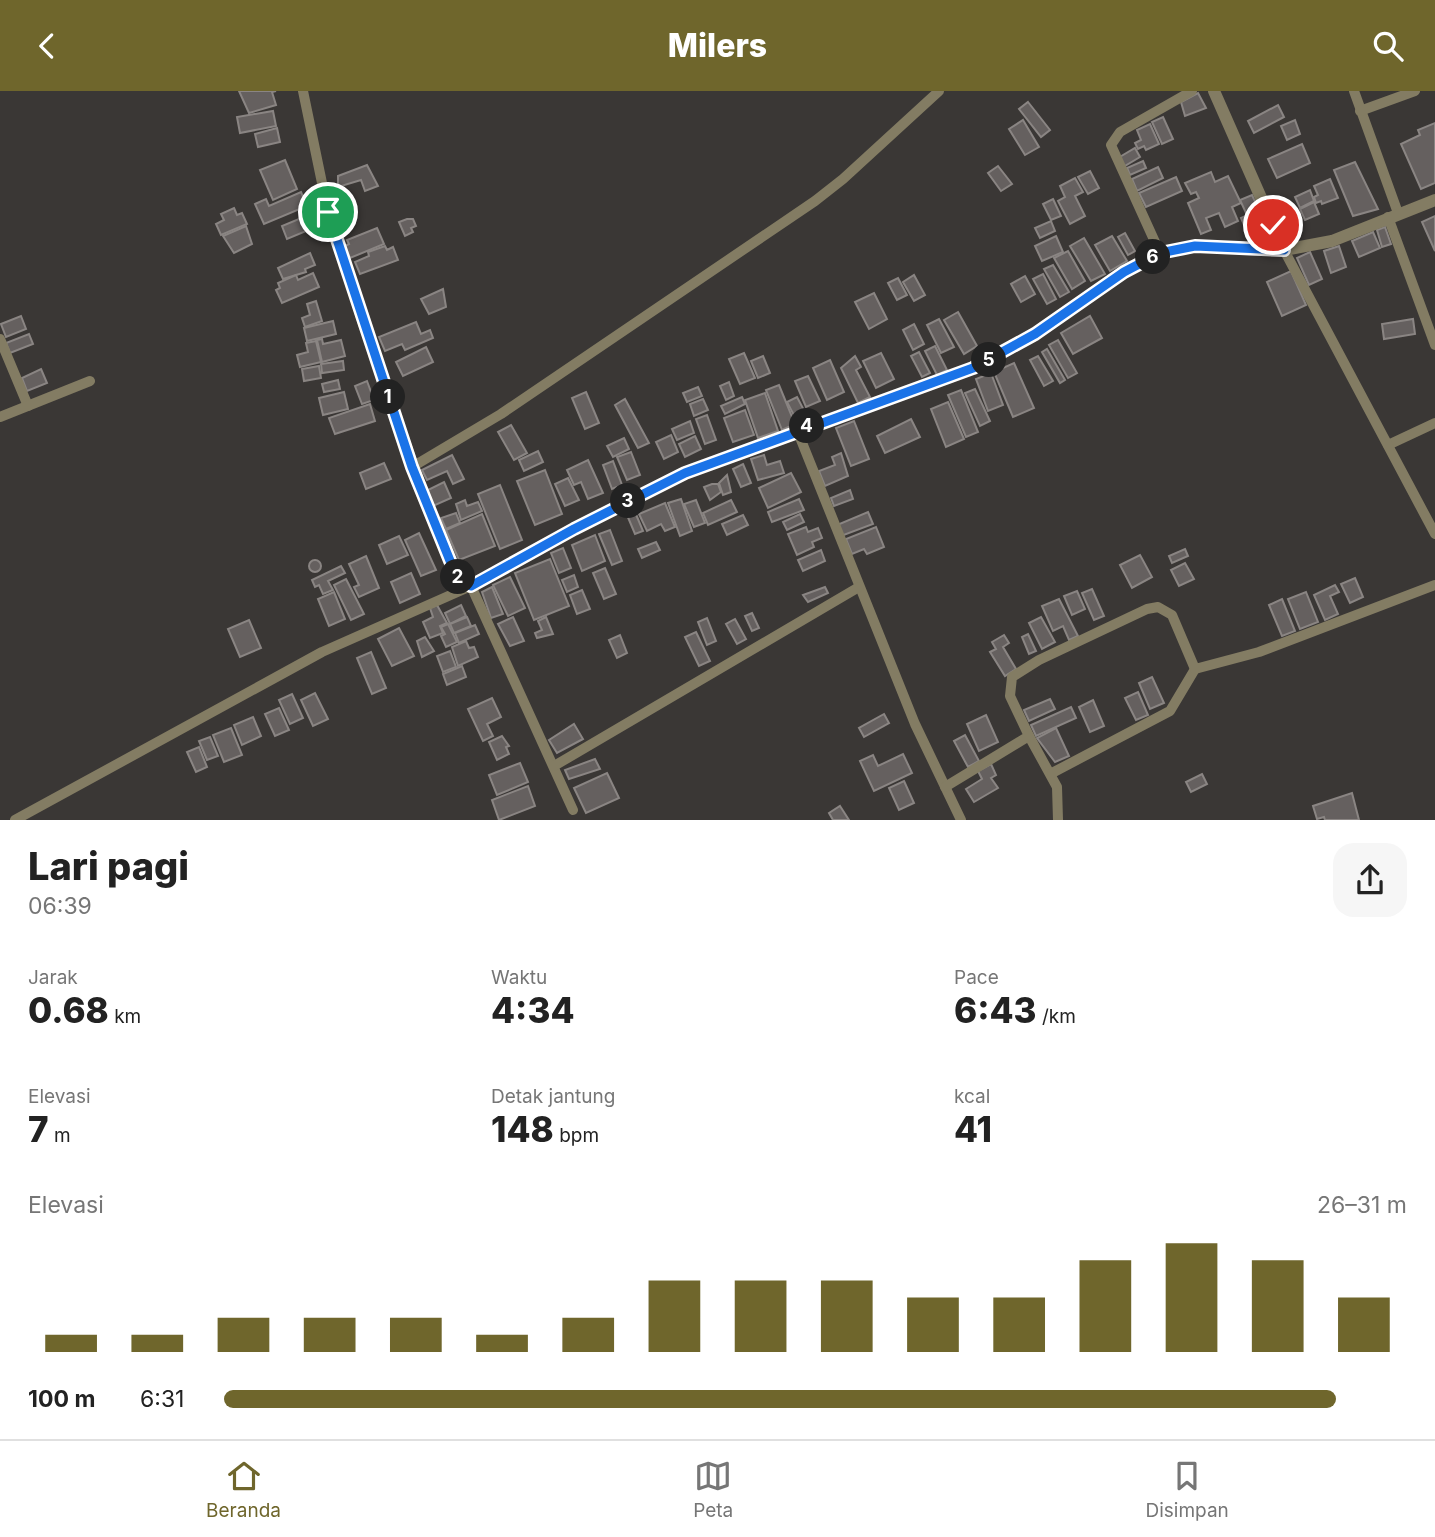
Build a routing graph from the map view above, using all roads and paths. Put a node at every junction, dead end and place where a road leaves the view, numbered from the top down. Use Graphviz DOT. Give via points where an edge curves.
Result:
graph roads {
  1 [pos="303,91"];
  2 [pos="939,91"];
  3 [pos="1192,91"];
  4 [pos="1214,91"];
  5 [pos="1353,91"];
  6 [pos="1415,91"];
  7 [pos="1360,111"];
  8 [pos="1435,200"];
  9 [pos="1393,215"];
  10 [pos="1284,250"];
  11 [pos="1160,253"];
  12 [pos="0,339"];
  13 [pos="1435,345"];
  14 [pos="90,381"];
  15 [pos="28,406"];
  16 [pos="0,417"];
  17 [pos="1435,423"];
  18 [pos="797,430"];
  19 [pos="1388,445"];
  20 [pos="412,467"];
  21 [pos="1435,534"];
  22 [pos="1435,585"];
  23 [pos="471,586"];
  24 [pos="859,587"];
  25 [pos="1195,669"];
  26 [pos="1029,736"];
  27 [pos="554,766"];
  28 [pos="1052,773"];
  29 [pos="945,787"];
  30 [pos="573,810"];
  31 [pos="15,820"];
  32 [pos="961,820"];
  33 [pos="1058,820"];
  1 -- 20 [label="street" via="328,212"];
  2 -- 20 [label="street" via="815,201 501,414"];
  3 -- 11 [label="street" via="1120,132 1111,145"];
  4 -- 10 [label="street"];
  5 -- 7 [label="street"];
  6 -- 7 [label="street"];
  7 -- 9 [label="street"];
  8 -- 9 [label="street"];
  9 -- 10 [label="street" via="1332,241"];
  9 -- 13 [label="street"];
  10 -- 11 [label="street" via="1195,246"];
  10 -- 19 [label="street"];
  11 -- 18 [label="street" via="1124,272 1035,334 973,368"];
  12 -- 15 [label="street"];
  14 -- 15 [label="street"];
  15 -- 16 [label="street"];
  17 -- 19 [label="street"];
  18 -- 23 [label="street" via="685,473"];
  18 -- 24 [label="street"];
  19 -- 21 [label="street"];
  20 -- 23 [label="street" via="455,573"];
  22 -- 25 [label="street" via="1259,652"];
  23 -- 27 [label="street"];
  23 -- 31 [label="street" via="322,652"];
  24 -- 27 [label="street"];
  24 -- 29 [label="street"];
  25 -- 26 [label="street" via="1172,615 1158,607 1147,609 1012,677 1010,697"];
  25 -- 28 [label="street" via="1170,711"];
  26 -- 28 [label="street"];
  26 -- 29 [label="street"];
  27 -- 30 [label="street"];
  28 -- 33 [label="street" via="1058,787"];
  29 -- 32 [label="street"];
}
